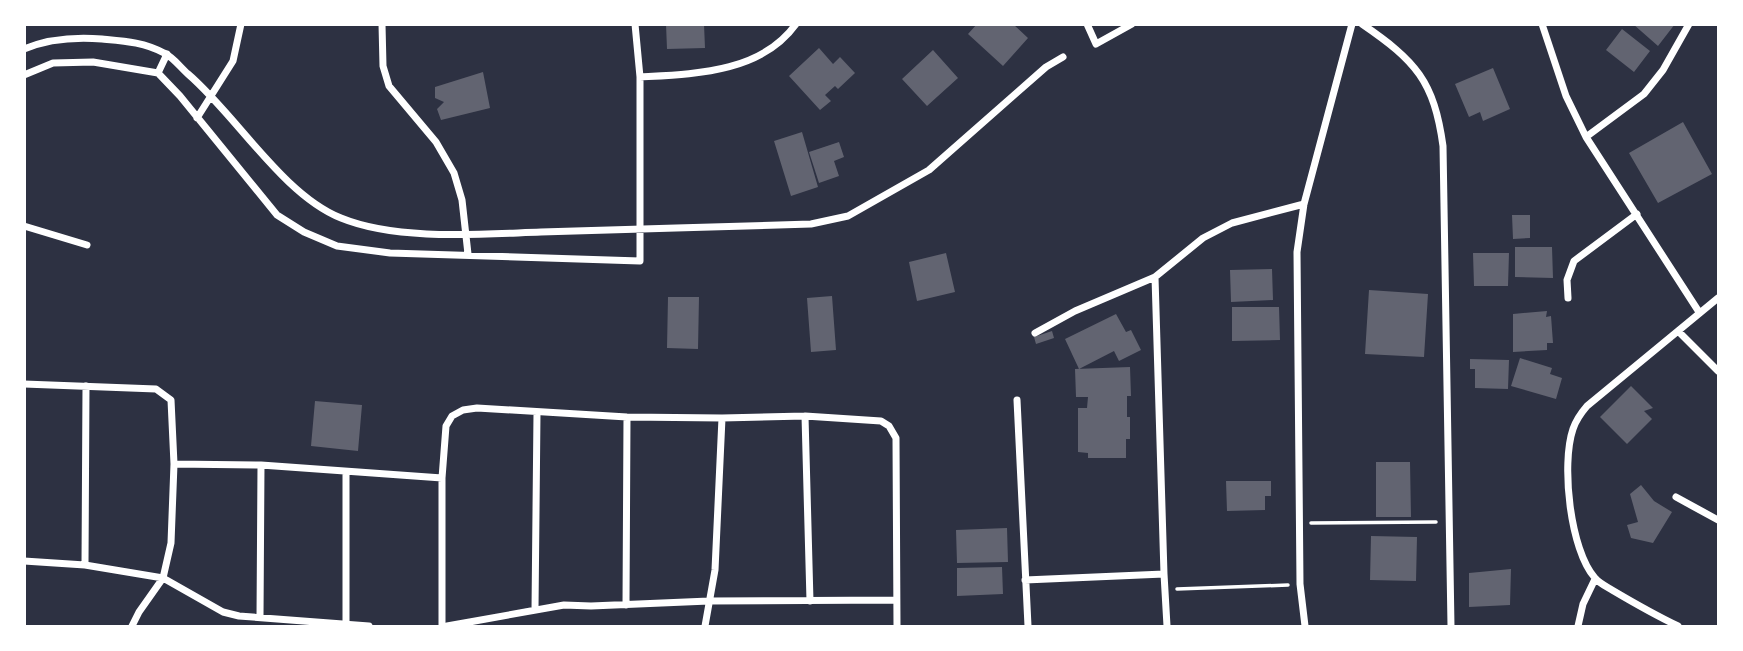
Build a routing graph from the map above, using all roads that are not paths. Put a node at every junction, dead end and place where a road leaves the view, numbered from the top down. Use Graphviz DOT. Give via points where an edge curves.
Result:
graph roads {
  1 [pos="241,24"];
  2 [pos="382,24"];
  3 [pos="635,24"];
  4 [pos="796,24"];
  5 [pos="1087,24"];
  6 [pos="1132,24"];
  7 [pos="1352,24"];
  8 [pos="1362,24"];
  9 [pos="1542,24"];
  10 [pos="1689,24"];
  11 [pos="24,49"];
  12 [pos="167,54"];
  13 [pos="1063,57"];
  14 [pos="158,74"];
  15 [pos="24,75"];
  16 [pos="640,77"];
  17 [pos="212,97"];
  18 [pos="197,118"];
  19 [pos="1586,137"];
  20 [pos="1304,204"];
  21 [pos="1637,214"];
  22 [pos="24,226"];
  23 [pos="638,230"];
  24 [pos="466,234"];
  25 [pos="87,245"];
  26 [pos="468,254"];
  27 [pos="1155,278"];
  28 [pos="1568,298"];
  29 [pos="1718,298"];
  30 [pos="1699,312"];
  31 [pos="1678,331"];
  32 [pos="1035,333"];
  33 [pos="1718,371"];
  34 [pos="24,384"];
  35 [pos="86,386"];
  36 [pos="1017,400"];
  37 [pos="537,413"];
  38 [pos="805,416"];
  39 [pos="627,417"];
  40 [pos="723,418"];
  41 [pos="174,464"];
  42 [pos="261,465"];
  43 [pos="346,472"];
  44 [pos="442,478"];
  45 [pos="1676,497"];
  46 [pos="1718,520"];
  47 [pos="24,561"];
  48 [pos="85,565"];
  49 [pos="1164,575"];
  50 [pos="163,579"];
  51 [pos="1595,579"];
  52 [pos="1025,580"];
  53 [pos="896,600"];
  54 [pos="709,601"];
  55 [pos="810,601"];
  56 [pos="626,604"];
  57 [pos="536,610"];
  58 [pos="260,617"];
  59 [pos="346,625"];
  60 [pos="132,626"];
  61 [pos="369,626"];
  62 [pos="444,626"];
  63 [pos="705,626"];
  64 [pos="897,626"];
  65 [pos="1028,626"];
  66 [pos="1167,626"];
  67 [pos="1305,626"];
  68 [pos="1451,626"];
  69 [pos="1578,626"];
  70 [pos="1678,626"];
  1 -- 17 [label="street" via="233,61"];
  2 -- 24 [label="street" via="383,66 390,86 436,142 454,173"];
  3 -- 16 [label="street"];
  4 -- 16 [label="street" via="764,52 734,67"];
  5 -- 6 [label="street" via="1096,44"];
  7 -- 20 [label="street"];
  8 -- 68 [label="street" via="1394,46 1417,70 1432,94 1439,118"];
  9 -- 19 [label="street" via="1566,96"];
  10 -- 19 [label="street" via="1655,82"];
  11 -- 12 [label="street" via="42,42 93,38 141,43"];
  12 -- 14 [label="street"];
  12 -- 17 [label="street"];
  13 -- 23 [label="street" via="929,170 848,216 811,224"];
  14 -- 15 [label="street" via="93,62 53,63"];
  14 -- 18 [label="street"];
  16 -- 23 [label="street"];
  17 -- 18 [label="street"];
  17 -- 24 [label="street" via="315,206 364,225"];
  18 -- 26 [label="street" via="277,215 304,232 337,246 390,253"];
  19 -- 21 [label="street"];
  20 -- 27 [label="street" via="1232,223 1203,238"];
  20 -- 67 [label="street" via="1297,252 1300,584"];
  21 -- 28 [label="street" via="1574,261 1567,280"];
  21 -- 30 [label="street"];
  22 -- 25 [label="street"];
  23 -- 24 [label="street"];
  23 -- 26 [label="street" via="640,261"];
  24 -- 26 [label="street"];
  27 -- 32 [label="street"];
  27 -- 49 [label="street"];
  29 -- 30 [label="street"];
  30 -- 31 [label="street"];
  31 -- 33 [label="street"];
  31 -- 51 [label="street" via="1587,406 1573,430 1569,471 1572,527 1579,554"];
  34 -- 35 [label="street"];
  35 -- 41 [label="street" via="156,389 171,400"];
  35 -- 48 [label="street"];
  36 -- 52 [label="street"];
  37 -- 39 [label="street"];
  37 -- 44 [label="street" via="477,408 452,416 446,426"];
  37 -- 57 [label="street"];
  38 -- 40 [label="street"];
  38 -- 53 [label="street" via="881,421 896,438"];
  38 -- 55 [label="street"];
  39 -- 40 [label="street"];
  39 -- 56 [label="street"];
  40 -- 54 [label="street" via="715,570"];
  41 -- 42 [label="street"];
  41 -- 50 [label="street" via="171,543"];
  42 -- 43 [label="street"];
  42 -- 58 [label="street"];
  43 -- 44 [label="street"];
  43 -- 59 [label="street"];
  44 -- 62 [label="street"];
  45 -- 46 [label="street"];
  47 -- 48 [label="street"];
  48 -- 50 [label="street"];
  49 -- 52 [label="street"];
  49 -- 66 [label="street"];
  50 -- 58 [label="street" via="223,612"];
  50 -- 60 [label="street"];
  51 -- 69 [label="street"];
  51 -- 70 [label="street"];
  52 -- 65 [label="street"];
  53 -- 55 [label="street"];
  53 -- 64 [label="street"];
  54 -- 55 [label="street"];
  54 -- 56 [label="street"];
  54 -- 63 [label="street"];
  56 -- 57 [label="street"];
  57 -- 62 [label="street"];
  58 -- 59 [label="street"];
  59 -- 61 [label="street"];
}
